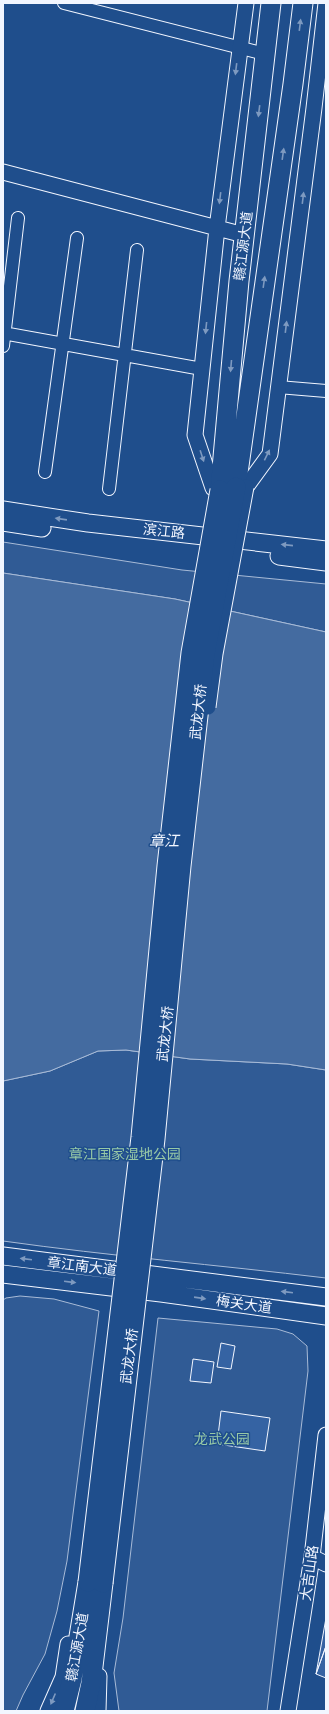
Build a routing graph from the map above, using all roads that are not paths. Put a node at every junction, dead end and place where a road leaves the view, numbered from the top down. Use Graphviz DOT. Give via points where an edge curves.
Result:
graph roads {
  1 [pos="64,3"];
  2 [pos="246,3"];
  3 [pos="271,3"];
  4 [pos="303,3"];
  5 [pos="326,3"];
  6 [pos="239,48"];
  7 [pos="265,54"];
  8 [pos="323,59"];
  9 [pos="3,172"];
  10 [pos="18,218"];
  11 [pos="217,228"];
  12 [pos="244,234"];
  13 [pos="77,238"];
  14 [pos="137,250"];
  15 [pos="4,333"];
  16 [pos="63,344"];
  17 [pos="3,346"];
  18 [pos="124,355"];
  19 [pos="202,370"];
  20 [pos="278,387"];
  21 [pos="326,391"];
  22 [pos="45,472"];
  23 [pos="228,488"];
  24 [pos="109,489"];
  25 [pos="3,510"];
  26 [pos="3,522"];
  27 [pos="326,550"];
  28 [pos="326,562"];
  29 [pos="3,1256"];
  30 [pos="3,1274"];
  31 [pos="162,1285"];
  32 [pos="326,1297"];
  33 [pos="326,1316"];
  34 [pos="326,1435"];
  35 [pos="312,1557"];
  36 [pos="326,1564"];
  37 [pos="96,1582"];
  38 [pos="48,1711"];
  39 [pos="64,1711"];
  40 [pos="85,1711"];
  41 [pos="98,1711"];
  42 [pos="288,1711"];
  1 -- 6 [label="street"];
  2 -- 6 [label="street"];
  3 -- 7 [label="main road, 赣江源大道"];
  23 -- 4 [label="main road, 赣江源大道, one-way" via="293,84"];
  5 -- 8 [label="street"];
  6 -- 7 [label="street"];
  6 -- 11 [label="street, one-way"];
  7 -- 12 [label="main road, 赣江源大道, one-way"];
  20 -- 8 [label="street, one-way"];
  9 -- 11 [label="street"];
  10 -- 15 [label="street"];
  11 -- 12 [label="street"];
  11 -- 19 [label="street, one-way"];
  12 -- 23 [label="main road, 赣江源大道, one-way"];
  13 -- 16 [label="street"];
  14 -- 18 [label="street"];
  15 -- 16 [label="street"];
  15 -- 17 [label="street"];
  16 -- 18 [label="street"];
  16 -- 22 [label="street"];
  18 -- 19 [label="street"];
  18 -- 24 [label="street"];
  19 -- 23 [label="street, one-way" via="195,435"];
  20 -- 21 [label="street"];
  23 -- 20 [label="street, one-way" via="270,454"];
  23 -- 37 [label="street, bridge" via="215,654 132,1387"];
  23 -- 37 [label="main road, 武龙大桥, bridge" via="191,653 167,866"];
  27 -- 25 [label="main road, 滨江路, one-way" via="88,523"];
  26 -- 28 [label="main road, 滨江路"];
  31 -- 29 [label="main road, 章江南大道, one-way"];
  30 -- 31 [label="main road, 章江南大道, one-way"];
  32 -- 31 [label="main road, 梅关大道, one-way"];
  31 -- 33 [label="main road, 梅关大道, one-way"];
  34 -- 35 [label="street, 大吉山路"];
  35 -- 36 [label="street"];
  35 -- 42 [label="street, 大吉山路"];
  37 -- 38 [label="street, one-way" via="63,1677"];
  37 -- 39 [label="main road, 赣江源大道"];
  37 -- 40 [label="main road, 赣江源大道" via="91,1683"];
  37 -- 41 [label="street"];
}
